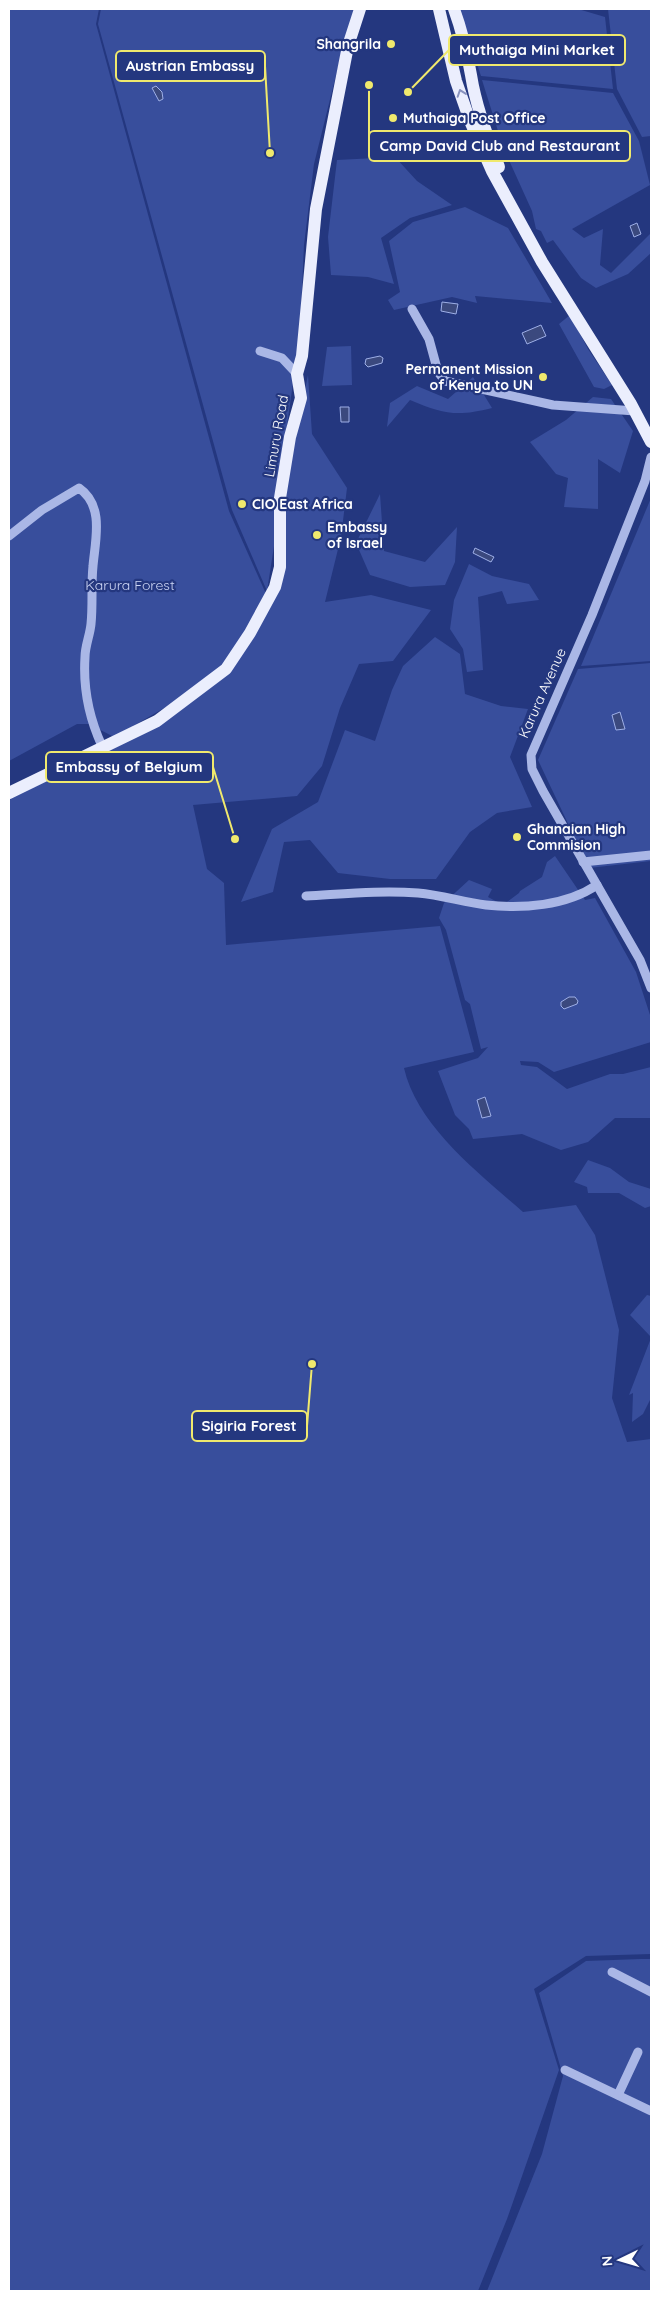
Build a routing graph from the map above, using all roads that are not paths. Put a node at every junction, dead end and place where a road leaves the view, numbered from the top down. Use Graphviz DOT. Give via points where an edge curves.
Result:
graph roads {
  1 [pos="360,9"];
  2 [pos="439,9"];
  3 [pos="454,9"];
  4 [pos="412,309"];
  5 [pos="260,351"];
  6 [pos="297,374"];
  7 [pos="635,411"];
  8 [pos="651,423"];
  9 [pos="651,442"];
  10 [pos="651,457"];
  11 [pos="648,478"];
  12 [pos="9,536"];
  13 [pos="102,746"];
  14 [pos="9,793"];
  15 [pos="651,855"];
  16 [pos="583,862"];
  17 [pos="597,885"];
  18 [pos="306,896"];
  19 [pos="651,988"];
  20 [pos="612,1972"];
  21 [pos="651,1992"];
  22 [pos="638,2052"];
  23 [pos="565,2070"];
  24 [pos="618,2095"];
  25 [pos="651,2111"];
  1 -- 6 [label="main road, Limuru Road" via="348,46 316,209 303,347"];
  7 -- 2 [label="main road, one-way" via="542,262 496,179 456,81"];
  3 -- 8 [label="main road" via="485,129 521,216 546,262"];
  4 -- 7 [label="street" via="429,339 438,372 445,381 553,405"];
  5 -- 6 [label="street" via="282,358"];
  6 -- 13 [label="main road, Limuru Road" via="301,398 290,437 280,498 280,567 275,587 261,615 226,669 157,721"];
  7 -- 9 [label="main road"];
  10 -- 11 [label="street, Karura Avenue"];
  11 -- 16 [label="street, Karura Avenue" via="531,755 532,769"];
  12 -- 13 [label="street" via="42,510 80,488 91,503 97,530 91,624 85,657 89,713"];
  13 -- 14 [label="main road, Limuru Road"];
  15 -- 16 [label="street"];
  16 -- 17 [label="street, Karura Avenue"];
  17 -- 18 [label="street" via="584,894 551,903 507,907 398,892"];
  17 -- 19 [label="street, Karura Avenue" via="640,960"];
  20 -- 21 [label="street"];
  22 -- 24 [label="street"];
  23 -- 24 [label="street"];
  24 -- 25 [label="street"];
}
